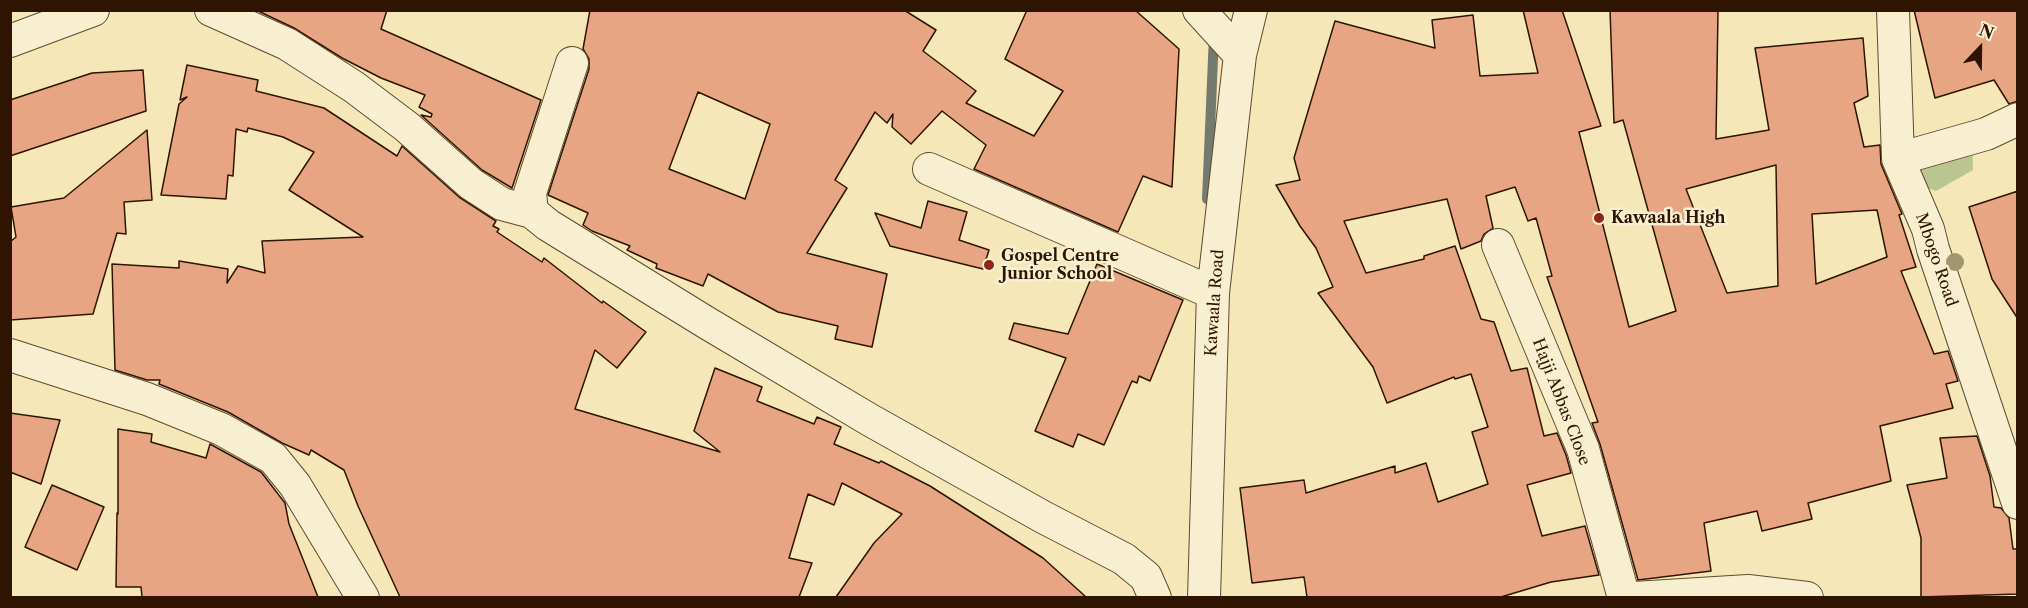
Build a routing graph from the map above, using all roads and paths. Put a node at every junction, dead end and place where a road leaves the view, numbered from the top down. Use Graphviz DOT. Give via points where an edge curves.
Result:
graph roads {
  1 [pos="93,10"];
  2 [pos="212,10"];
  3 [pos="1199,10"];
  4 [pos="1893,10"];
  5 [pos="1254,11"];
  6 [pos="10,41"];
  7 [pos="1240,55"];
  8 [pos="572,63"];
  9 [pos="2018,119"];
  10 [pos="1898,159"];
  11 [pos="929,169"];
  12 [pos="532,212"];
  13 [pos="1498,245"];
  14 [pos="1214,293"];
  15 [pos="10,354"];
  16 [pos="2018,503"];
  17 [pos="363,597"];
  18 [pos="1155,597"];
  19 [pos="1204,597"];
  20 [pos="1624,597"];
  21 [pos="1634,597"];
  22 [pos="1807,597"];
  1 -- 6 [label="street"];
  2 -- 12 [label="street" via="287,45 354,87 471,184 502,204"];
  3 -- 7 [label="street"];
  4 -- 10 [label="street, Mbogo Road"];
  5 -- 7 [label="street, Kawaala Road"];
  7 -- 14 [label="street, Kawaala Road"];
  8 -- 12 [label="street" via="530,193"];
  9 -- 10 [label="street" via="1986,134"];
  10 -- 16 [label="street, Mbogo Road" via="1928,229"];
  11 -- 14 [label="street"];
  12 -- 18 [label="street" via="870,420 1124,559 1146,577"];
  13 -- 20 [label="street, Hajji Abbas Close" via="1583,449"];
  14 -- 19 [label="street, Kawaala Road"];
  15 -- 17 [label="street" via="157,403 222,429 273,458 295,485"];
  21 -- 22 [label="street" via="1748,591"];
}
